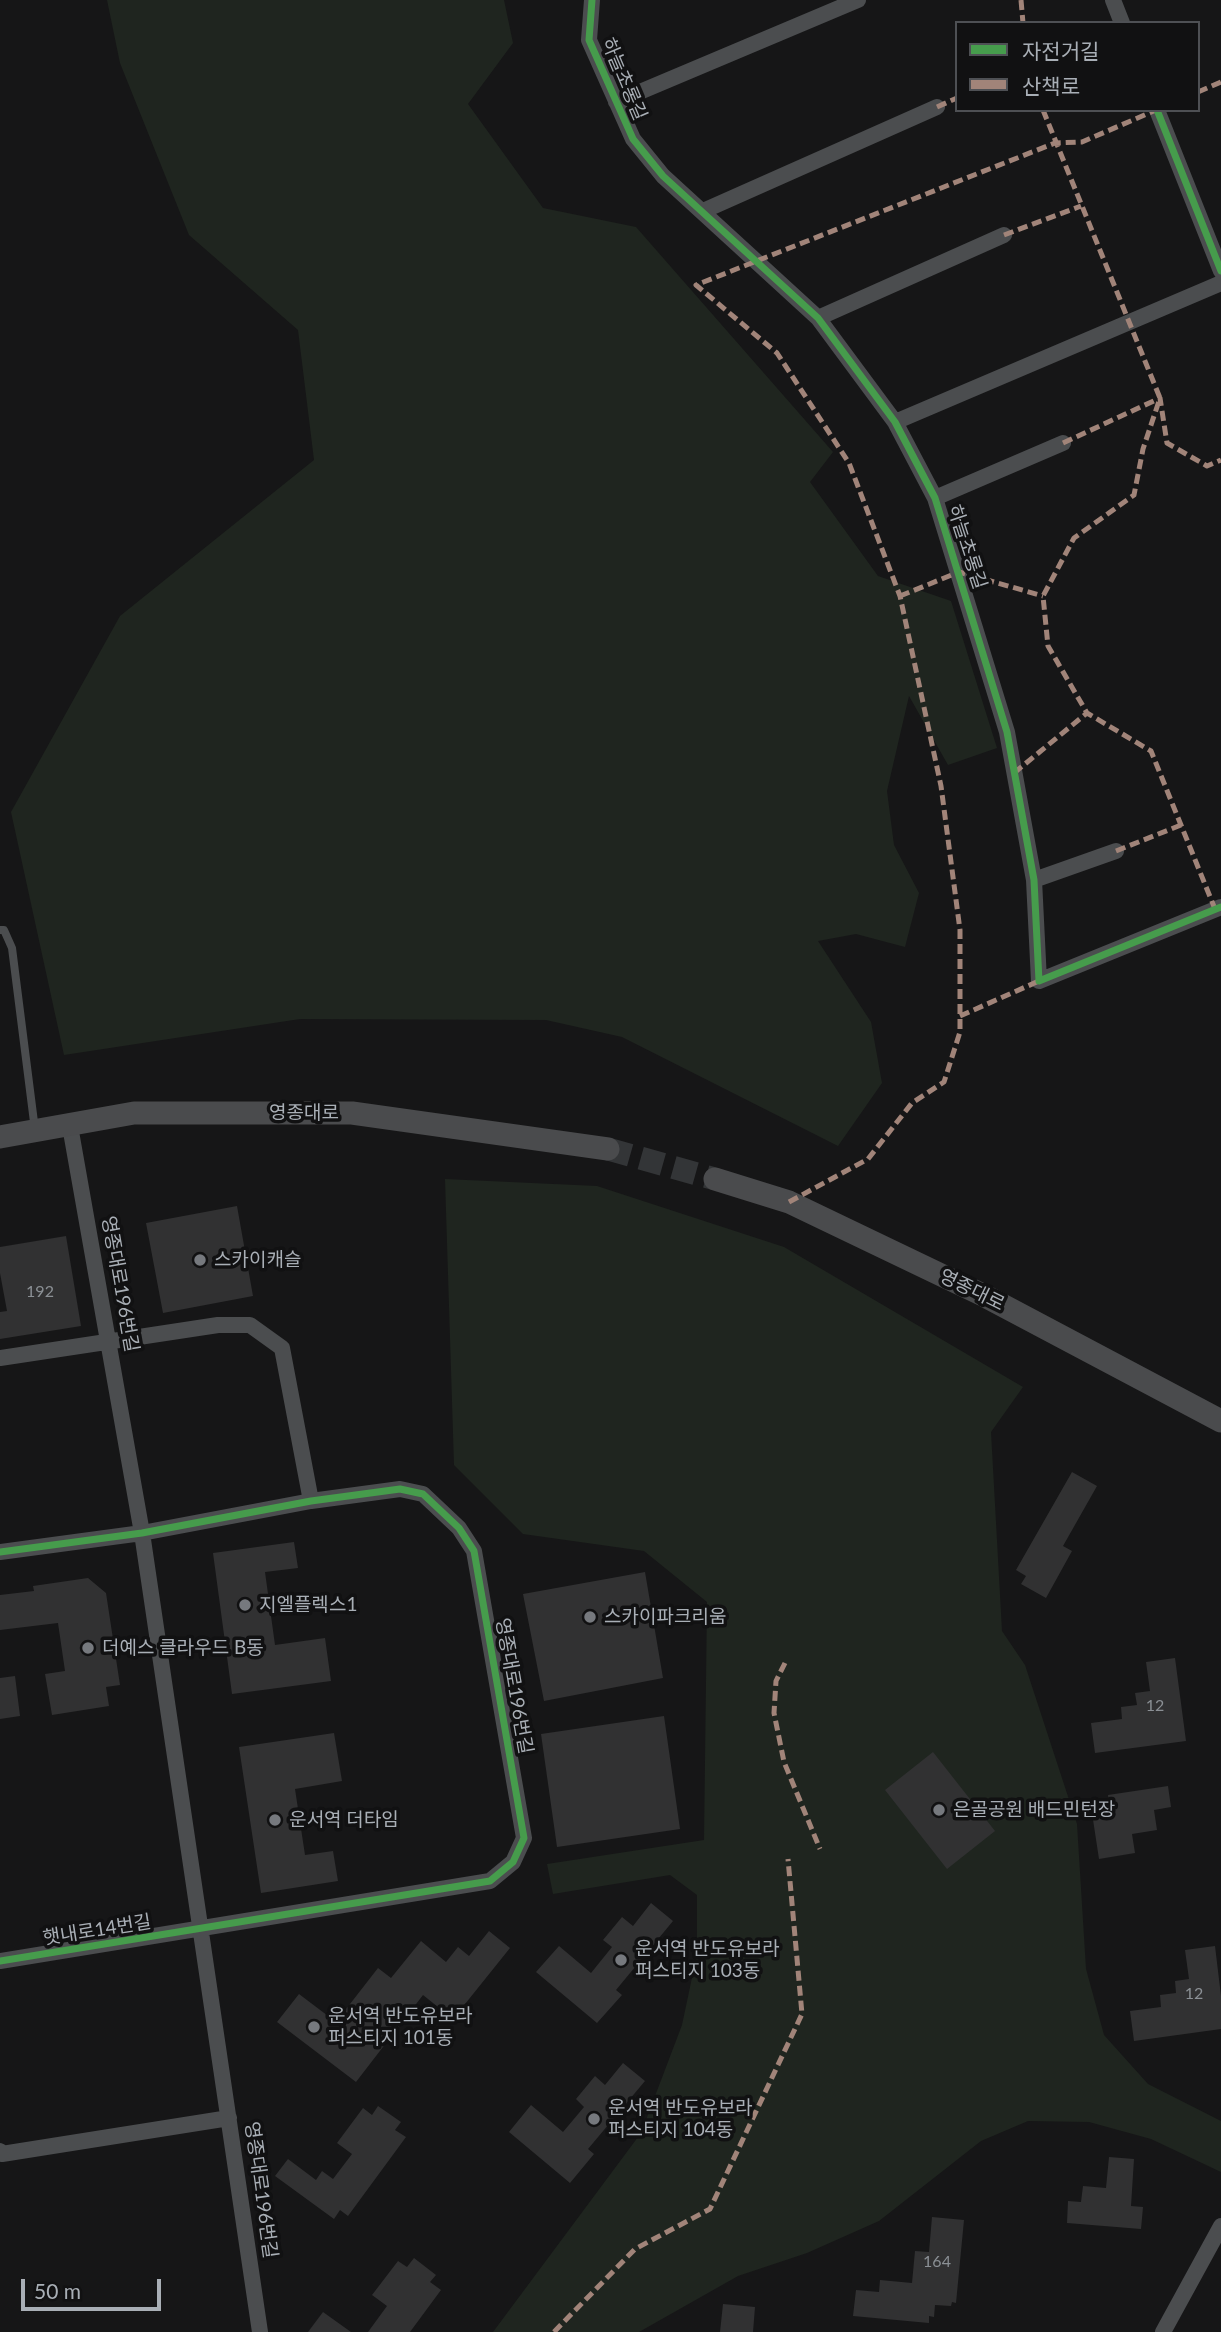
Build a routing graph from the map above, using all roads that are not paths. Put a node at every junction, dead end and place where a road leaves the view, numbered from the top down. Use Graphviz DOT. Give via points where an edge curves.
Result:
graph roads {
  1 [pos="592,0"];
  2 [pos="858,0"];
  3 [pos="1113,0"];
  4 [pos="1121,21"];
  5 [pos="616,102"];
  6 [pos="937,107"];
  7 [pos="1158,112"];
  8 [pos="703,211"];
  9 [pos="1004,236"];
  10 [pos="1221,271"];
  11 [pos="1221,283"];
  12 [pos="818,318"];
  13 [pos="895,422"];
  14 [pos="1063,443"];
  15 [pos="935,498"];
  16 [pos="1115,851"];
  17 [pos="1034,880"];
  18 [pos="1221,907"];
  19 [pos="0,930"];
  20 [pos="70,1126"];
  21 [pos="36,1132"];
  22 [pos="0,1137"];
  23 [pos="608,1149"];
  24 [pos="715,1179"];
  25 [pos="109,1340"];
  26 [pos="0,1358"];
  27 [pos="1221,1421"];
  28 [pos="311,1501"];
  29 [pos="142,1533"];
  30 [pos="0,1552"];
  31 [pos="200,1930"];
  32 [pos="0,1961"];
  33 [pos="229,2118"];
  34 [pos="0,2151"];
  35 [pos="1221,2226"];
  36 [pos="260,2332"];
  37 [pos="1163,2332"];
  1 -- 5 [label="street, 하늘초롱길" via="589,40"];
  2 -- 5 [label="street, 하늘초롱길"];
  3 -- 4 [label="street"];
  5 -- 8 [label="street, 하늘초롱길" via="633,139 663,176"];
  6 -- 8 [label="street"];
  7 -- 10 [label="street"];
  8 -- 12 [label="street, 하늘초롱길"];
  9 -- 12 [label="street"];
  11 -- 13 [label="street"];
  12 -- 13 [label="street, 하늘초롱길"];
  13 -- 15 [label="street, 하늘초롱길"];
  14 -- 15 [label="street"];
  15 -- 17 [label="street, 하늘초롱길" via="1007,732"];
  16 -- 17 [label="street"];
  17 -- 18 [label="street, 하늘초롱길" via="1039,981"];
  19 -- 21 [label="lane" via="12,948"];
  20 -- 21 [label="main road, 영종대로"];
  20 -- 23 [label="main road, 영종대로" via="134,1113 352,1112"];
  20 -- 25 [label="street, 영종대로196번길"];
  21 -- 22 [label="main road, 영종대로"];
  24 -- 27 [label="main road, 영종대로" via="789,1202 985,1296"];
  25 -- 26 [label="street"];
  25 -- 28 [label="street" via="250,1325 282,1348"];
  25 -- 29 [label="street, 영종대로196번길"];
  28 -- 29 [label="street, 영종대로196번길"];
  28 -- 31 [label="street, 영종대로196번길" via="400,1489 423,1494 459,1528 474,1551 524,1838 513,1862 490,1881"];
  29 -- 30 [label="street"];
  29 -- 31 [label="street, 영종대로196번길"];
  31 -- 32 [label="street, 햇내로14번길"];
  31 -- 33 [label="street, 영종대로196번길"];
  33 -- 34 [label="street"];
  33 -- 36 [label="street, 영종대로196번길"];
  35 -- 37 [label="street"];
}
